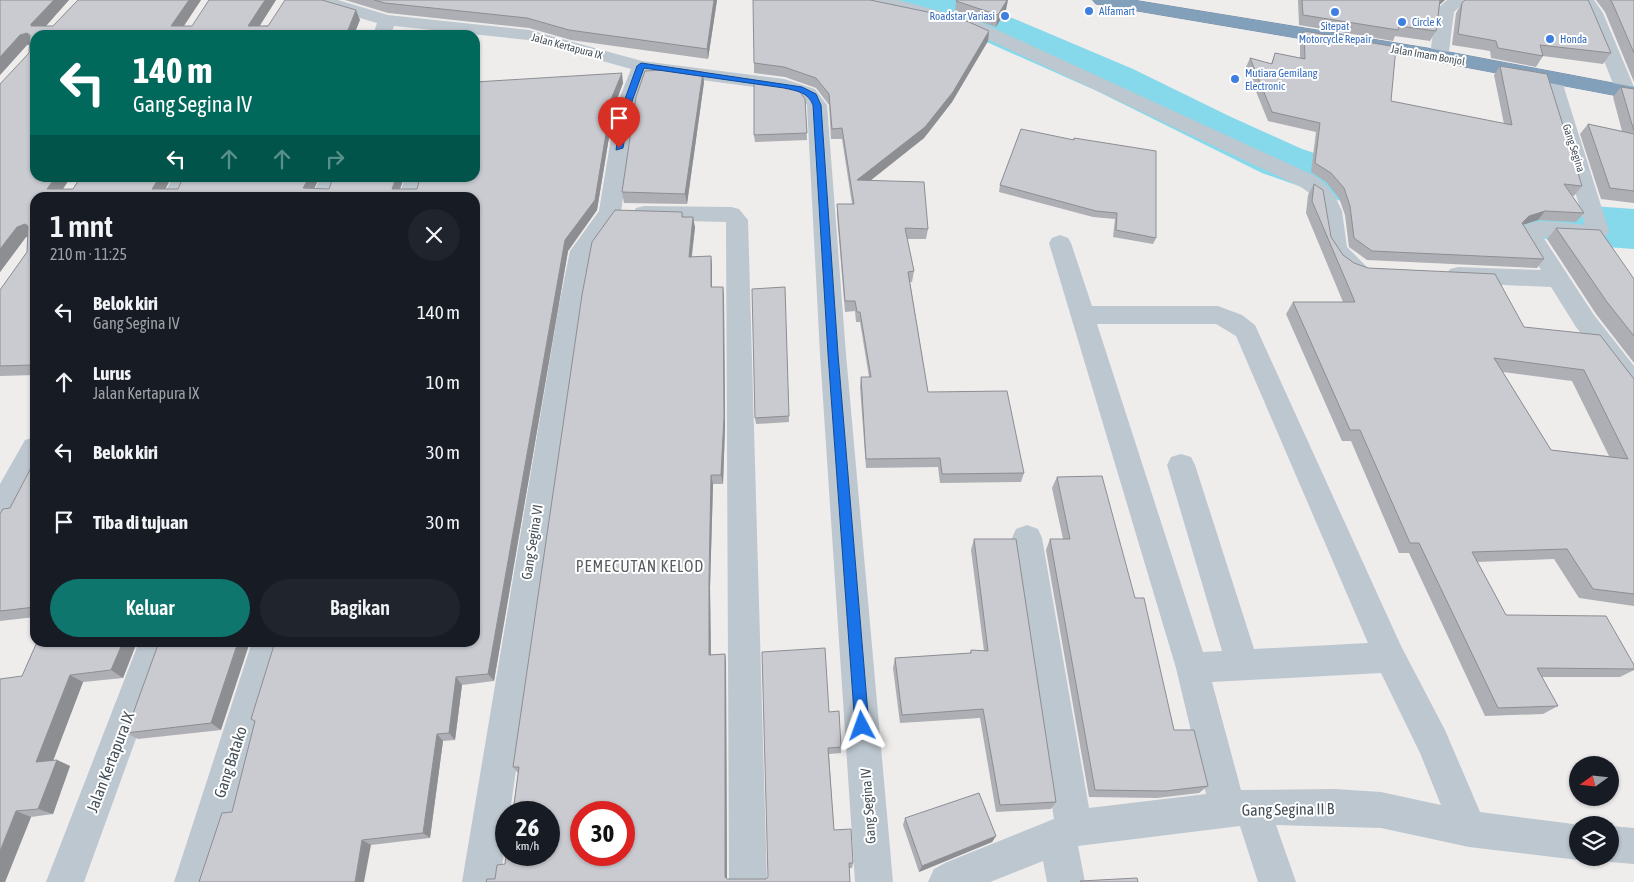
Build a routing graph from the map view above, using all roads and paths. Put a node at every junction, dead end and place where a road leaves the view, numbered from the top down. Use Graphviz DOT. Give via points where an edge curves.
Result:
graph roads {
  1 [pos="319,0"];
  2 [pos="878,0"];
  3 [pos="1102,0"];
  4 [pos="1458,0"];
  5 [pos="1585,0"];
  6 [pos="384,28"];
  7 [pos="437,30"];
  8 [pos="480,32"];
  9 [pos="1433,55"];
  10 [pos="641,66"];
  11 [pos="1551,78"];
  12 [pos="762,82"];
  13 [pos="1630,92"];
  14 [pos="610,212"];
  15 [pos="1060,243"];
  16 [pos="1380,271"];
  17 [pos="1439,274"];
  18 [pos="1557,279"];
  19 [pos="1083,314"];
  20 [pos="1634,385"];
  21 [pos="30,457"];
  22 [pos="1181,465"];
  23 [pos="0,512"];
  24 [pos="1027,538"];
  25 [pos="153,647"];
  26 [pos="266,647"];
  27 [pos="1390,658"];
  28 [pos="1243,666"];
  29 [pos="1192,668"];
  30 [pos="1240,809"];
  31 [pos="1469,829"];
  32 [pos="1066,832"];
  33 [pos="1569,841"];
  34 [pos="1619,845"];
  35 [pos="1634,846"];
  36 [pos="65,882"];
  37 [pos="192,882"];
  38 [pos="481,882"];
  39 [pos="748,882"];
  40 [pos="874,882"];
  41 [pos="947,882"];
  42 [pos="1066,882"];
  43 [pos="1277,882"];
  1 -- 6 [label="street, Jalan Kertapura IX"];
  2 -- 16 [label="street" via="974,26 1307,181 1329,200 1336,250 1361,270"];
  3 -- 9 [label="highway, Jalan Imam Bonjol"];
  4 -- 9 [label="street" via="1446,10 1440,51"];
  5 -- 13 [label="street"];
  6 -- 7 [label="street, Jalan Kertapura IX"];
  8 -- 10 [label="street, Jalan Kertapura IX" via="529,35"];
  9 -- 11 [label="highway, Jalan Imam Bonjol"];
  10 -- 12 [label="street, Jalan Kertapura IX"];
  10 -- 14 [label="street" via="626,107"];
  11 -- 13 [label="highway, Jalan Imam Bonjol"];
  11 -- 18 [label="street, Gang Segina" via="1597,225 1590,233 1549,228 1528,232"];
  12 -- 40 [label="street, Gang Segina IV" via="802,90 814,96 817,105"];
  14 -- 38 [label="street, Gang Segina VI" via="582,251 571,305"];
  14 -- 39 [label="street" via="724,214 735,216 737,220"];
  15 -- 19 [label="street"];
  17 -- 18 [label="street"];
  18 -- 20 [label="street"];
  19 -- 27 [label="street" via="1218,315 1234,321 1246,331"];
  19 -- 29 [label="street"];
  21 -- 23 [label="street"];
  22 -- 28 [label="street"];
  24 -- 32 [label="street"];
  25 -- 36 [label="street, Jalan Kertapura IX"];
  26 -- 37 [label="street, Gang Batako"];
  27 -- 28 [label="street"];
  27 -- 31 [label="street" via="1433,742"];
  28 -- 29 [label="street"];
  29 -- 30 [label="street"];
  30 -- 31 [label="street, Gang Segina II B" via="1382,810"];
  30 -- 32 [label="street, Gang Segina II B"];
  30 -- 43 [label="street"];
  31 -- 33 [label="street, Gang Segina II B"];
  32 -- 41 [label="street, Gang Segina II B"];
  32 -- 42 [label="street"];
  34 -- 35 [label="street"];
}
